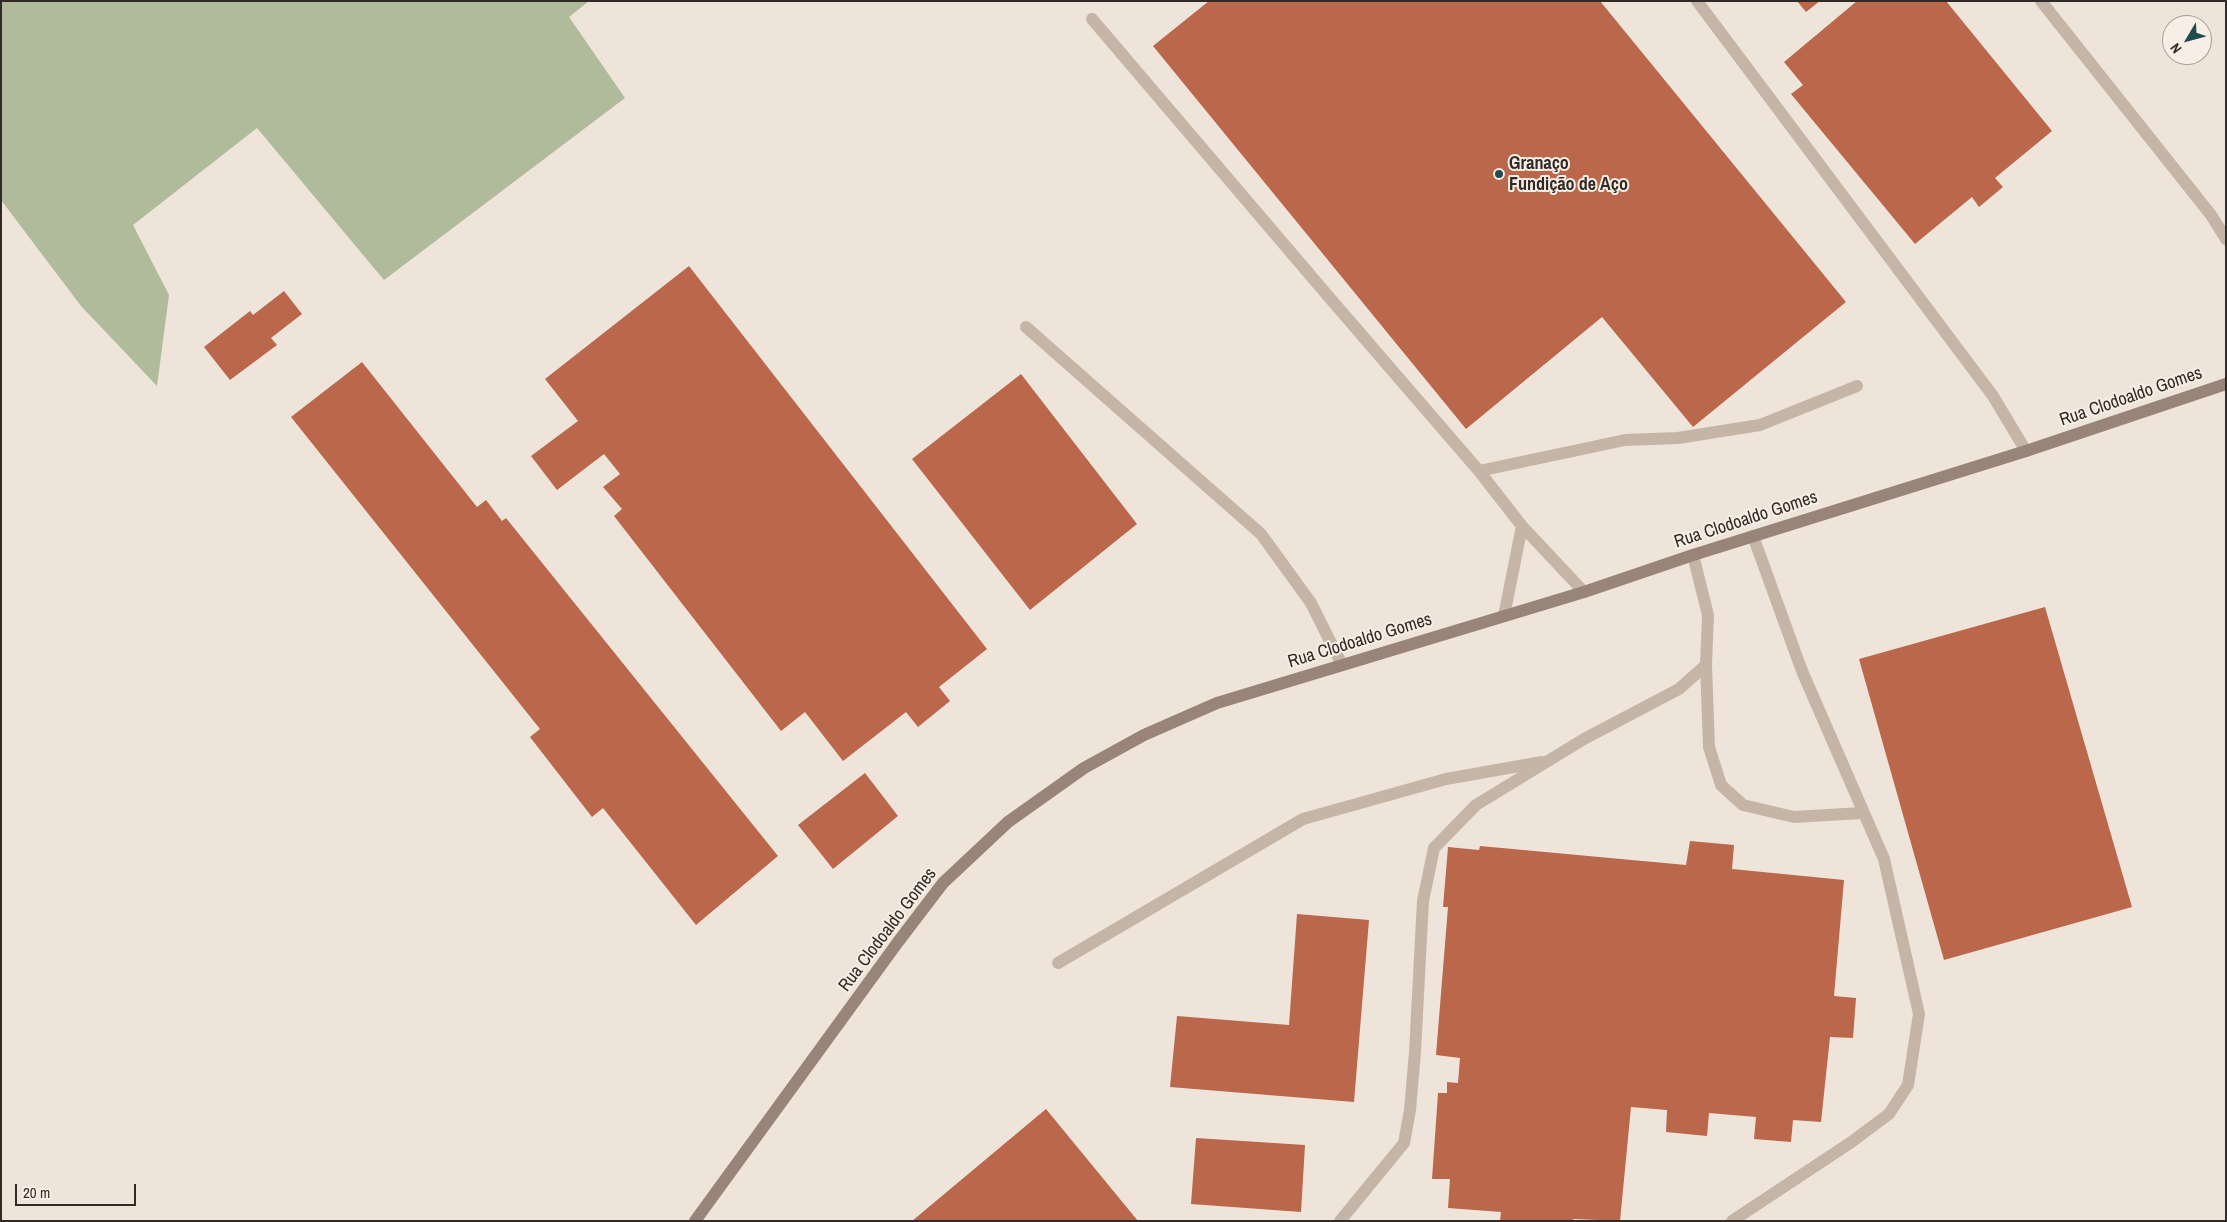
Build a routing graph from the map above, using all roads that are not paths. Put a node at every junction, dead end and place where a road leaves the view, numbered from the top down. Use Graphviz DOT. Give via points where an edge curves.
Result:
graph roads {
  1 [pos="1697,1"];
  2 [pos="2041,1"];
  3 [pos="1092,18"];
  4 [pos="2226,239"];
  5 [pos="1026,326"];
  6 [pos="2226,384"];
  7 [pos="1857,386"];
  8 [pos="2026,451"];
  9 [pos="1479,471"];
  10 [pos="1522,526"];
  11 [pos="1753,536"];
  12 [pos="1693,555"];
  13 [pos="1584,592"];
  14 [pos="1504,616"];
  15 [pos="1342,665"];
  16 [pos="1706,665"];
  17 [pos="1549,761"];
  18 [pos="1862,812"];
  19 [pos="1058,963"];
  20 [pos="695,1221"];
  21 [pos="1340,1221"];
  22 [pos="1732,1221"];
  1 -- 8 [label="lane" via="1993,396"];
  2 -- 4 [label="lane"];
  3 -- 9 [label="lane"];
  5 -- 15 [label="lane" via="1261,534 1311,603"];
  6 -- 8 [label="main road, Rua Clodoaldo Gomes"];
  7 -- 9 [label="lane" via="1760,424 1678,438 1625,440"];
  8 -- 11 [label="main road, Rua Clodoaldo Gomes"];
  9 -- 10 [label="lane"];
  10 -- 13 [label="lane"];
  10 -- 14 [label="lane"];
  11 -- 12 [label="main road, Rua Clodoaldo Gomes"];
  11 -- 18 [label="lane" via="1802,671"];
  12 -- 13 [label="main road, Rua Clodoaldo Gomes"];
  12 -- 16 [label="lane" via="1708,615"];
  13 -- 14 [label="main road, Rua Clodoaldo Gomes"];
  14 -- 15 [label="main road, Rua Clodoaldo Gomes"];
  15 -- 20 [label="main road, Rua Clodoaldo Gomes" via="1217,703 1144,735 1084,768 1008,822 943,883"];
  16 -- 17 [label="lane" via="1679,689"];
  16 -- 18 [label="lane" via="1709,747 1721,785 1743,805 1794,817"];
  17 -- 19 [label="lane" via="1446,778 1303,818"];
  17 -- 21 [label="lane" via="1476,804 1434,848 1423,901 1415,1052 1404,1143"];
  18 -- 22 [label="lane" via="1884,859 1919,1014 1908,1084 1889,1114"];
}
